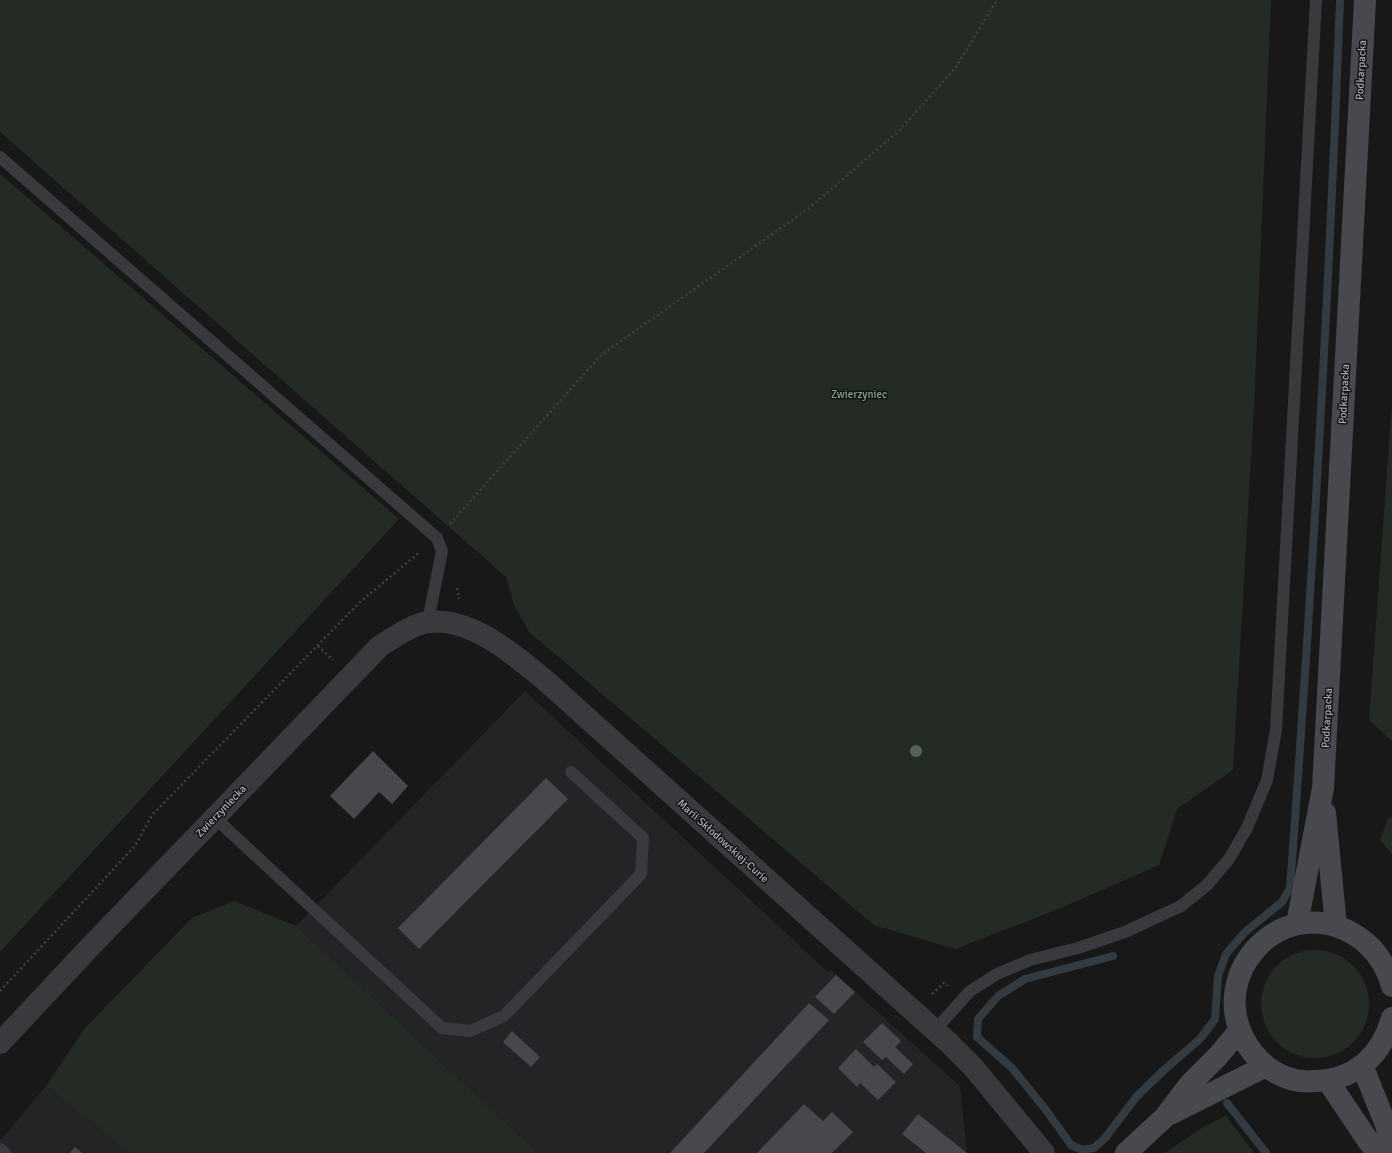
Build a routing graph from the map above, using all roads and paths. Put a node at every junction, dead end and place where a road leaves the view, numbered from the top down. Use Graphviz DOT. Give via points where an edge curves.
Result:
graph roads {
  1 [pos="997,0"];
  2 [pos="1316,0"];
  3 [pos="1365,0"];
  4 [pos="0,157"];
  5 [pos="437,538"];
  6 [pos="428,622"];
  7 [pos="464,627"];
  8 [pos="318,646"];
  9 [pos="337,664"];
  10 [pos="571,772"];
  11 [pos="1323,788"];
  12 [pos="215,818"];
  13 [pos="1297,924"];
  14 [pos="1336,926"];
  15 [pos="1392,986"];
  16 [pos="0,991"];
  17 [pos="929,996"];
  18 [pos="962,999"];
  19 [pos="1392,1018"];
  20 [pos="935,1030"];
  21 [pos="1239,1031"];
  22 [pos="0,1043"];
  23 [pos="1362,1065"];
  24 [pos="1266,1066"];
  25 [pos="1328,1081"];
  26 [pos="1165,1116"];
  27 [pos="0,1149"];
  28 [pos="1392,1150"];
  29 [pos="1128,1151"];
  30 [pos="5,1153"];
  31 [pos="1044,1153"];
  32 [pos="1378,1153"];
  1 -- 5 [label="path" via="956,67 900,130 808,209 601,355"];
  2 -- 18 [label="lane" via="1276,722 1267,780 1247,828 1229,859 1207,885 1182,906 1125,932 1078,948 1030,960 997,974"];
  3 -- 11 [label="main road, Podkarpacka"];
  4 -- 5 [label="lane"];
  5 -- 6 [label="lane" via="442,550"];
  5 -- 8 [label="path" via="360,602"];
  6 -- 7 [label="street, Zwierzyniecka" via="448,622"];
  6 -- 12 [label="street, Zwierzyniecka" via="402,632 380,646"];
  7 -- 20 [label="street, Marii Skłodowskiej-Curie" via="515,655 546,681"];
  8 -- 9 [label="path"];
  8 -- 16 [label="path" via="152,815 135,846"];
  10 -- 12 [label="lane" via="643,838 641,874 504,1016 470,1031 442,1028"];
  11 -- 13 [label="main road, Podkarpacka"];
  11 -- 14 [label="main road, Podkarpacka"];
  12 -- 22 [label="street, Zwierzyniecka"];
  13 -- 14 [label="main road" via="1317,922"];
  13 -- 21 [label="main road" via="1279,931 1262,942 1249,956 1240,973 1235,992 1235,1012"];
  14 -- 15 [label="main road" via="1359,936 1377,953"];
  17 -- 18 [label="path" via="935,994 944,983"];
  18 -- 20 [label="lane"];
  19 -- 23 [label="main road" via="1382,1044"];
  20 -- 31 [label="street, Marii Skłodowskiej-Curie" via="973,1067"];
  21 -- 24 [label="main road" via="1250,1050"];
  21 -- 26 [label="main road" via="1190,1084"];
  23 -- 25 [label="main road" via="1346,1075"];
  23 -- 28 [label="main road" via="1386,1125"];
  24 -- 25 [label="main road" via="1285,1077 1306,1082"];
  24 -- 26 [label="main road"];
  25 -- 32 [label="main road"];
  26 -- 29 [label="main road"];
  27 -- 30 [label="lane"];
}
